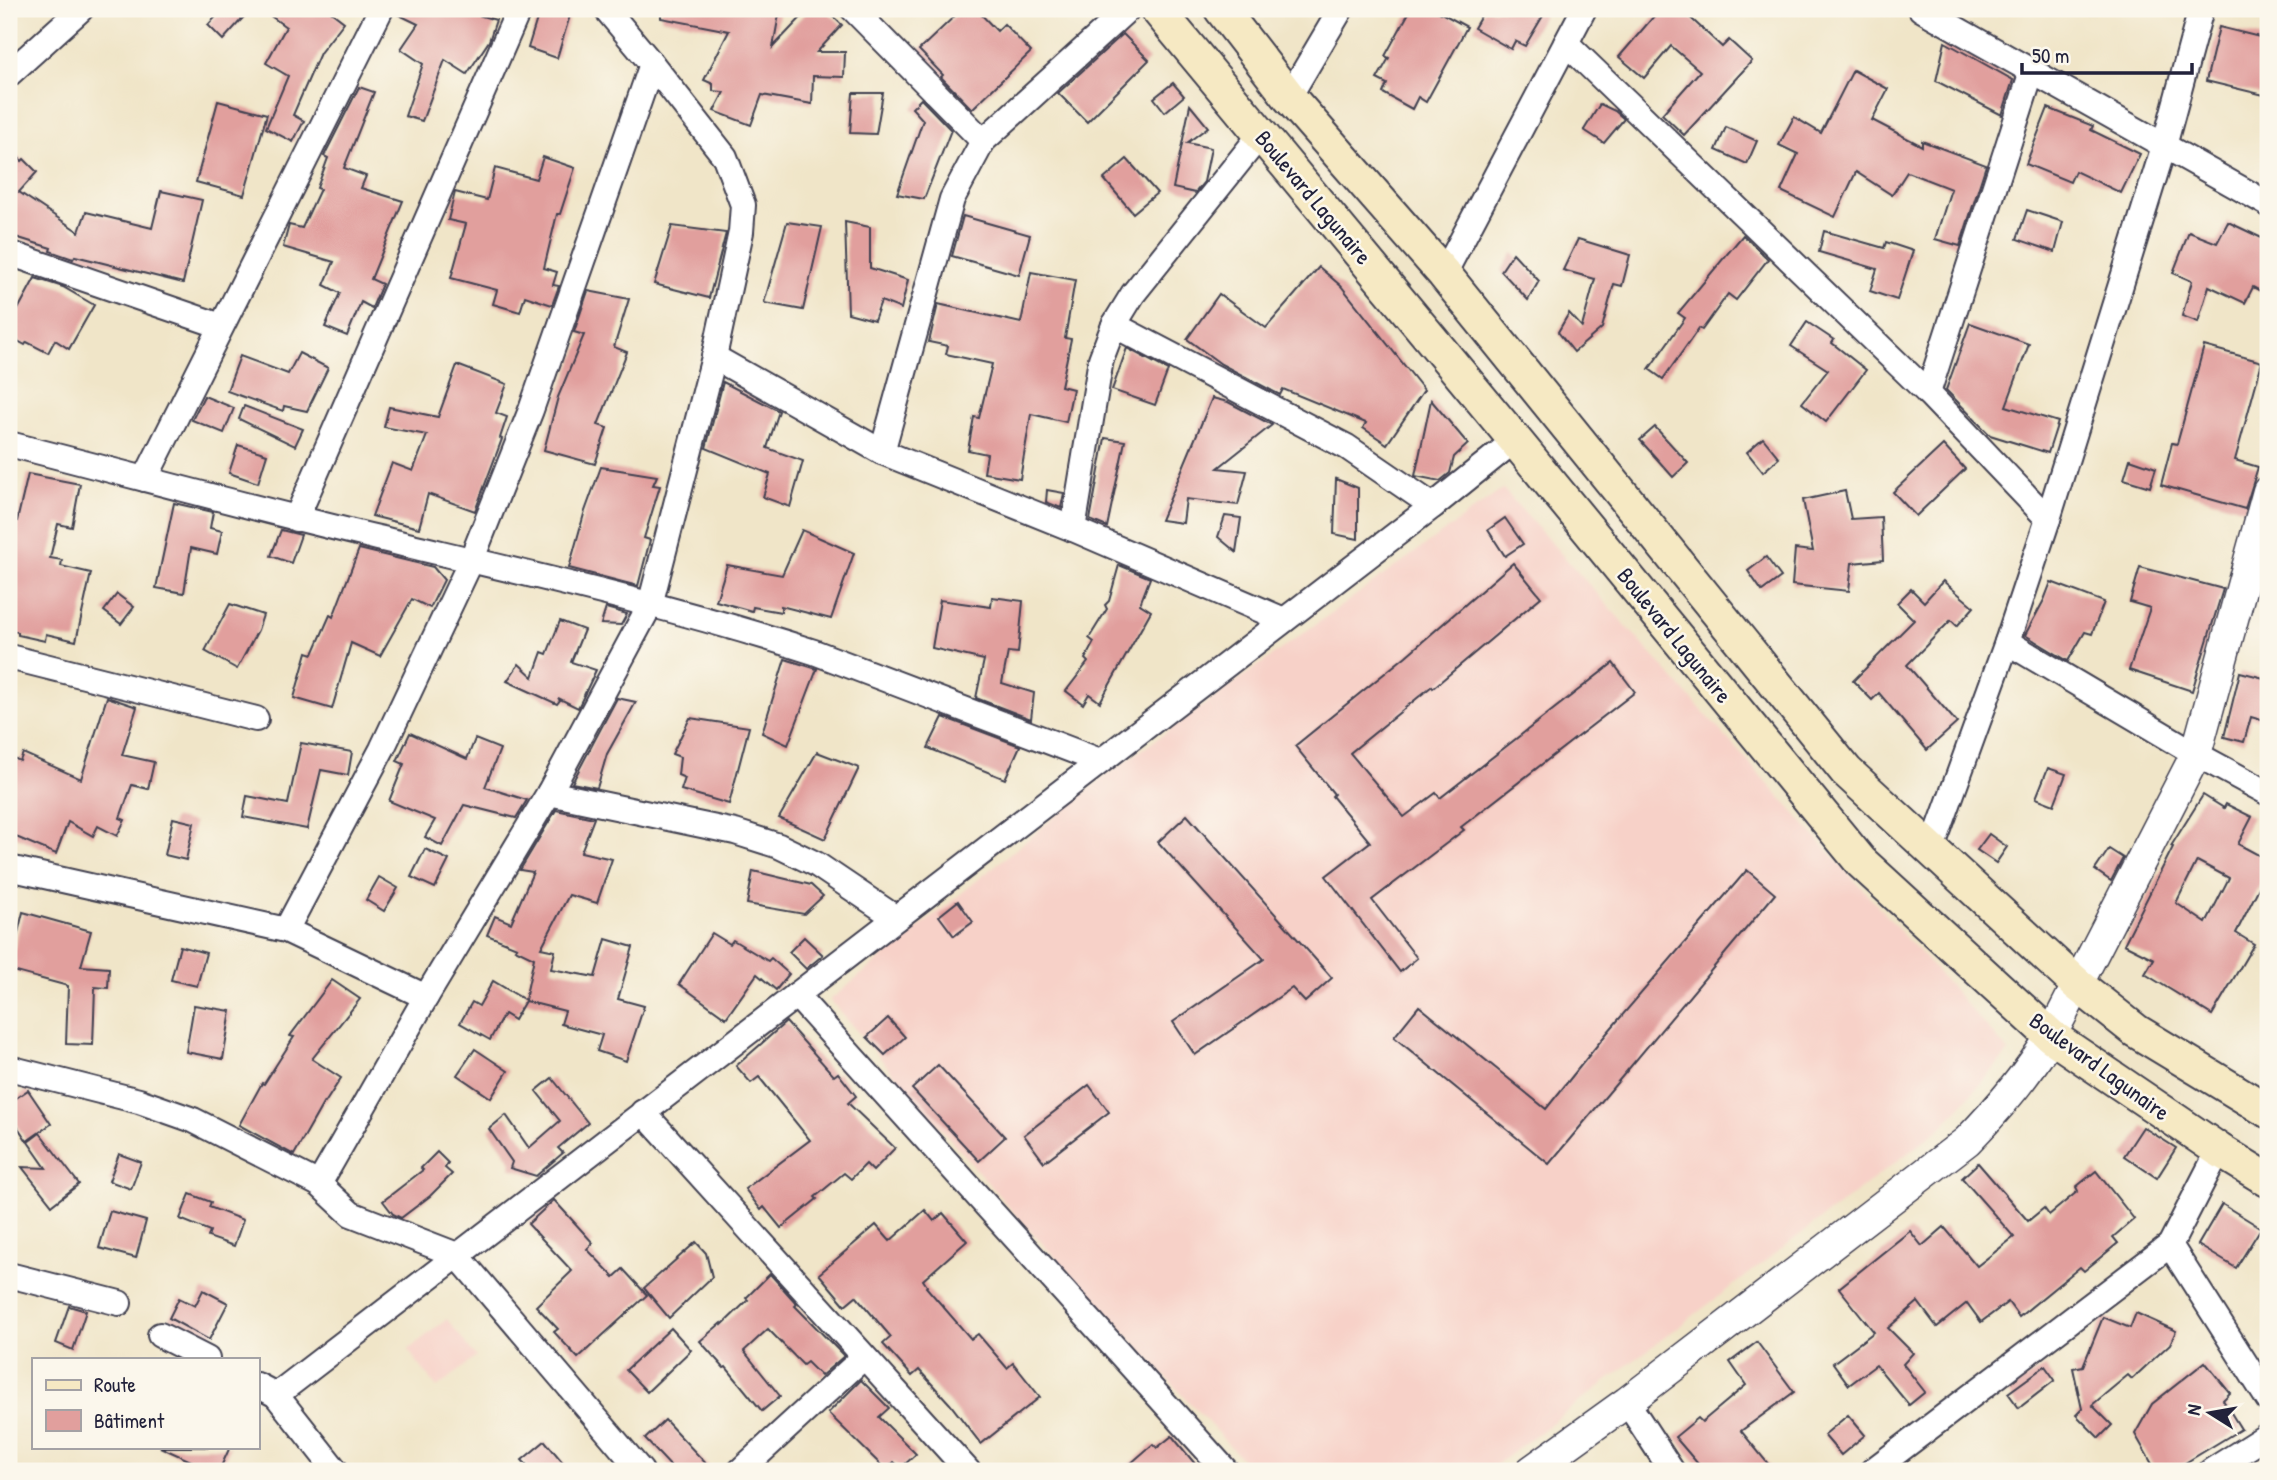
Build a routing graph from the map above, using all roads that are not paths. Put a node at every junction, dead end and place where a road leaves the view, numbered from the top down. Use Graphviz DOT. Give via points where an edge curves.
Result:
graph roads {
  1 [pos="81,9"];
  2 [pos="381,9"];
  3 [pos="519,9"];
  4 [pos="606,9"];
  5 [pos="853,9"];
  6 [pos="1128,9"];
  7 [pos="1157,9"];
  8 [pos="1221,9"];
  9 [pos="1341,9"];
  10 [pos="1584,9"];
  11 [pos="1921,9"];
  12 [pos="2202,9"];
  13 [pos="1566,43"];
  14 [pos="652,64"];
  15 [pos="2032,71"];
  16 [pos="9,74"];
  17 [pos="1289,97"];
  18 [pos="1261,134"];
  19 [pos="983,141"];
  20 [pos="2164,146"];
  21 [pos="2268,204"];
  22 [pos="9,253"];
  23 [pos="1444,274"];
  24 [pos="1114,325"];
  25 [pos="221,326"];
  26 [pos="714,357"];
  27 [pos="1928,393"];
  28 [pos="1515,440"];
  29 [pos="9,444"];
  30 [pos="882,452"];
  31 [pos="145,479"];
  32 [pos="2268,491"];
  33 [pos="1433,506"];
  34 [pos="296,519"];
  35 [pos="2048,519"];
  36 [pos="1073,529"];
  37 [pos="471,561"];
  38 [pos="650,605"];
  39 [pos="1284,620"];
  40 [pos="2007,642"];
  41 [pos="9,657"];
  42 [pos="256,719"];
  43 [pos="2196,754"];
  44 [pos="1100,761"];
  45 [pos="549,793"];
  46 [pos="2268,793"];
  47 [pos="1931,850"];
  48 [pos="9,867"];
  49 [pos="896,918"];
  50 [pos="286,930"];
  51 [pos="2078,985"];
  52 [pos="796,995"];
  53 [pos="426,996"];
  54 [pos="2051,1036"];
  55 [pos="9,1068"];
  56 [pos="2268,1111"];
  57 [pos="643,1112"];
  58 [pos="2219,1150"];
  59 [pos="2268,1180"];
  60 [pos="319,1184"];
  61 [pos="2169,1245"];
  62 [pos="457,1255"];
  63 [pos="9,1275"];
  64 [pos="119,1303"];
  65 [pos="160,1335"];
  66 [pos="864,1357"];
  67 [pos="205,1358"];
  68 [pos="267,1390"];
  69 [pos="2268,1399"];
  70 [pos="1627,1402"];
  71 [pos="2268,1435"];
  72 [pos="336,1471"];
  73 [pos="640,1471"];
  74 [pos="740,1471"];
  75 [pos="968,1471"];
  76 [pos="1226,1471"];
  77 [pos="1531,1471"];
  78 [pos="1672,1471"];
  79 [pos="1872,1471"];
  80 [pos="2211,1471"];
  1 -- 16 [label="street"];
  2 -- 25 [label="street"];
  3 -- 34 [label="street"];
  4 -- 14 [label="street"];
  5 -- 19 [label="street"];
  6 -- 19 [label="street"];
  7 -- 18 [label="main road, Boulevard Lagunaire"];
  8 -- 17 [label="main road, Boulevard Lagunaire"];
  9 -- 17 [label="street"];
  10 -- 13 [label="street"];
  11 -- 15 [label="street"];
  12 -- 20 [label="street"];
  13 -- 23 [label="street"];
  13 -- 27 [label="street"];
  14 -- 26 [label="street" via="725,157 743,205"];
  14 -- 37 [label="street" via="535,398"];
  15 -- 20 [label="street"];
  15 -- 27 [label="street"];
  17 -- 23 [label="main road, Boulevard Lagunaire"];
  18 -- 24 [label="street" via="1133,294"];
  18 -- 28 [label="main road, Boulevard Lagunaire"];
  19 -- 30 [label="street" via="952,199"];
  20 -- 21 [label="street"];
  20 -- 35 [label="street"];
  22 -- 25 [label="street"];
  23 -- 47 [label="main road, Boulevard Lagunaire" via="1846,771"];
  24 -- 33 [label="street" via="1347,447"];
  24 -- 36 [label="street" via="1101,359"];
  25 -- 31 [label="street"];
  26 -- 30 [label="street"];
  26 -- 38 [label="street"];
  27 -- 35 [label="street"];
  28 -- 33 [label="street"];
  28 -- 54 [label="main road, Boulevard Lagunaire" via="1861,862"];
  29 -- 31 [label="street"];
  30 -- 36 [label="street"];
  31 -- 34 [label="street"];
  32 -- 43 [label="street"];
  33 -- 39 [label="street"];
  34 -- 37 [label="street"];
  35 -- 40 [label="street"];
  36 -- 39 [label="street"];
  37 -- 38 [label="street"];
  37 -- 50 [label="street" via="382,749"];
  38 -- 44 [label="street" via="814,652"];
  38 -- 45 [label="street"];
  39 -- 44 [label="street"];
  40 -- 43 [label="street"];
  40 -- 47 [label="street"];
  41 -- 42 [label="street"];
  43 -- 46 [label="street"];
  43 -- 51 [label="street"];
  44 -- 49 [label="street"];
  45 -- 49 [label="street" via="734,831 779,846 816,864"];
  45 -- 53 [label="street"];
  47 -- 51 [label="main road, Boulevard Lagunaire"];
  48 -- 50 [label="street"];
  49 -- 52 [label="street"];
  50 -- 53 [label="street"];
  51 -- 54 [label="street"];
  51 -- 56 [label="main road, Boulevard Lagunaire" via="2136,1031"];
  52 -- 57 [label="street"];
  52 -- 76 [label="street"];
  53 -- 60 [label="street"];
  54 -- 58 [label="main road, Boulevard Lagunaire"];
  54 -- 70 [label="street" via="2002,1105 1967,1141"];
  55 -- 60 [label="street" via="139,1101 193,1120"];
  57 -- 62 [label="street"];
  57 -- 66 [label="street"];
  58 -- 59 [label="main road, Boulevard Lagunaire"];
  58 -- 61 [label="street"];
  60 -- 62 [label="street" via="351,1214"];
  61 -- 69 [label="street"];
  61 -- 79 [label="street"];
  62 -- 68 [label="street"];
  62 -- 73 [label="street"];
  63 -- 64 [label="street"];
  65 -- 67 [label="street"];
  66 -- 74 [label="street"];
  66 -- 75 [label="street"];
  68 -- 72 [label="street"];
  70 -- 77 [label="street"];
  70 -- 78 [label="street"];
  71 -- 80 [label="street"];
}
